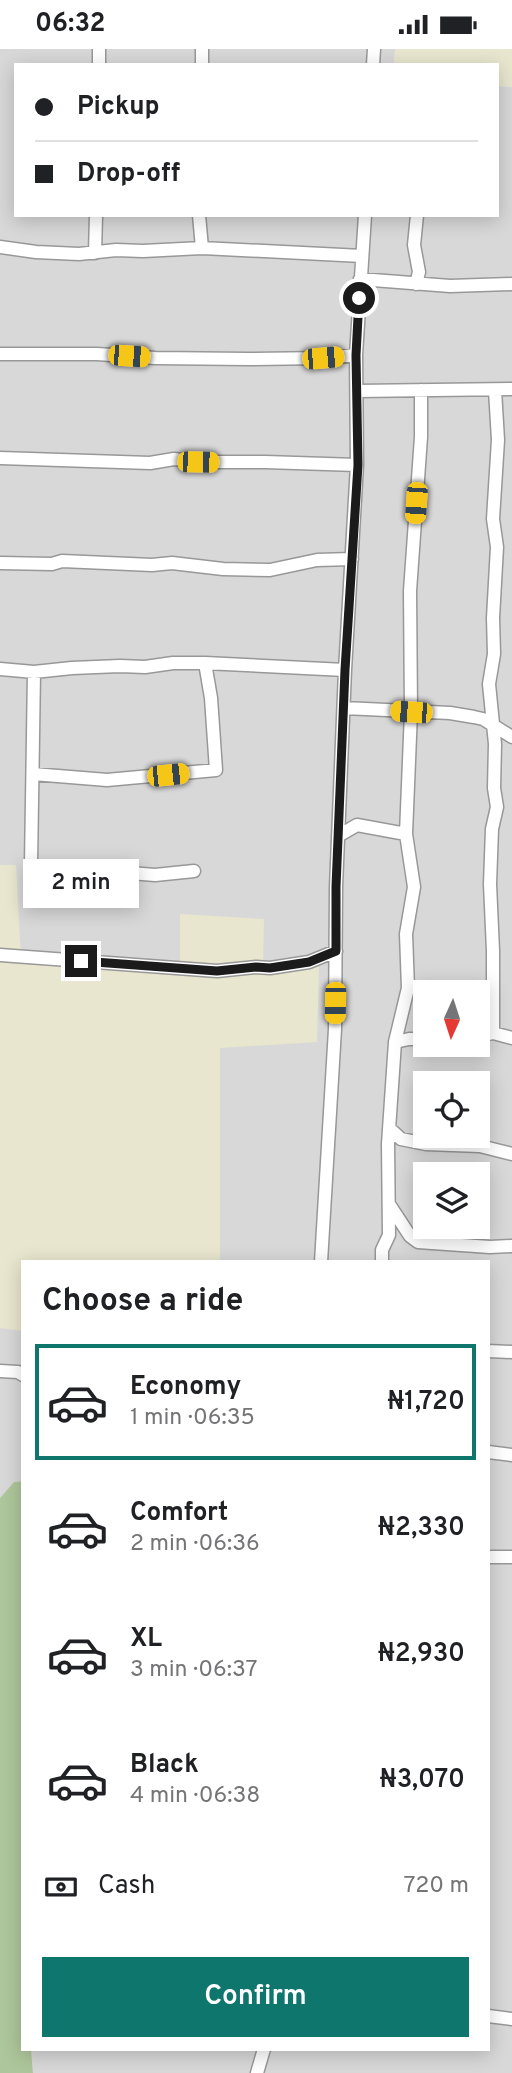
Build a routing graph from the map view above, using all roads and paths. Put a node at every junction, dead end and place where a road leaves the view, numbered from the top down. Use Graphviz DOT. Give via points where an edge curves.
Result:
graph roads {
  1 [pos="96,217"];
  2 [pos="199,217"];
  3 [pos="365,217"];
  4 [pos="417,217"];
  5 [pos="0,247"];
  6 [pos="202,248"];
  7 [pos="95,253"];
  8 [pos="362,256"];
  9 [pos="360,279"];
  10 [pos="416,284"];
  11 [pos="512,284"];
  12 [pos="0,354"];
  13 [pos="356,355"];
  14 [pos="512,389"];
  15 [pos="421,390"];
  16 [pos="495,390"];
  17 [pos="357,391"];
  18 [pos="0,458"];
  19 [pos="358,465"];
  20 [pos="352,559"];
  21 [pos="0,563"];
  22 [pos="205,663"];
  23 [pos="0,669"];
  24 [pos="345,670"];
  25 [pos="34,672"];
  26 [pos="344,708"];
  27 [pos="411,712"];
  28 [pos="492,725"];
  29 [pos="512,737"];
  30 [pos="33,774"];
  31 [pos="512,806"];
  32 [pos="497,807"];
  33 [pos="407,834"];
  34 [pos="338,836"];
  35 [pos="194,871"];
  36 [pos="336,951"];
  37 [pos="0,955"];
  38 [pos="492,1033"];
  39 [pos="396,1036"];
  40 [pos="512,1038"];
  41 [pos="413,1039"];
  42 [pos="389,1128"];
  43 [pos="401,1139"];
  44 [pos="388,1144"];
  45 [pos="512,1154"];
  46 [pos="388,1203"];
  47 [pos="512,1246"];
  48 [pos="321,1260"];
  49 [pos="382,1260"];
  50 [pos="490,1352"];
  51 [pos="512,1352"];
  52 [pos="0,1371"];
  53 [pos="21,1374"];
  54 [pos="490,1452"];
  55 [pos="512,1455"];
  56 [pos="490,1557"];
  57 [pos="512,1557"];
  58 [pos="490,2016"];
  59 [pos="512,2019"];
  60 [pos="263,2051"];
  61 [pos="257,2073"];
  1 -- 7 [label="street"];
  2 -- 6 [label="street"];
  3 -- 8 [label="street"];
  4 -- 10 [label="street"];
  5 -- 7 [label="street"];
  6 -- 7 [label="street"];
  6 -- 8 [label="street"];
  8 -- 9 [label="street"];
  9 -- 10 [label="street"];
  9 -- 13 [label="street"];
  10 -- 11 [label="street"];
  12 -- 13 [label="street" via="247,359"];
  13 -- 17 [label="street"];
  14 -- 16 [label="street"];
  15 -- 16 [label="street"];
  15 -- 17 [label="street"];
  15 -- 27 [label="street" via="410,591"];
  16 -- 28 [label="street"];
  17 -- 19 [label="street"];
  18 -- 19 [label="street"];
  19 -- 20 [label="street"];
  20 -- 21 [label="street" via="317,560 270,570 172,563"];
  20 -- 24 [label="street"];
  22 -- 24 [label="street"];
  22 -- 25 [label="street"];
  22 -- 30 [label="street" via="216,770 107,780"];
  23 -- 25 [label="street"];
  24 -- 26 [label="street"];
  25 -- 30 [label="street"];
  26 -- 27 [label="street"];
  26 -- 34 [label="street"];
  27 -- 28 [label="street" via="462,715"];
  27 -- 33 [label="street"];
  28 -- 29 [label="street"];
  28 -- 32 [label="street"];
  30 -- 35 [label="street" via="32,865 155,875"];
  31 -- 32 [label="street"];
  32 -- 38 [label="street" via="490,884"];
  33 -- 34 [label="street" via="357,825"];
  33 -- 39 [label="street" via="414,887 406,925 408,988"];
  34 -- 36 [label="street"];
  36 -- 37 [label="street" via="309,962 217,971"];
  36 -- 48 [label="street"];
  38 -- 40 [label="street"];
  39 -- 41 [label="street"];
  39 -- 42 [label="street"];
  42 -- 43 [label="street"];
  42 -- 44 [label="street"];
  43 -- 44 [label="street"];
  43 -- 45 [label="street" via="480,1146"];
  44 -- 46 [label="street"];
  46 -- 47 [label="street" via="418,1242"];
  46 -- 49 [label="street" via="389,1235"];
  50 -- 51 [label="street"];
  52 -- 53 [label="street"];
  54 -- 55 [label="street"];
  56 -- 57 [label="street"];
  58 -- 59 [label="street"];
  60 -- 61 [label="street"];
}
